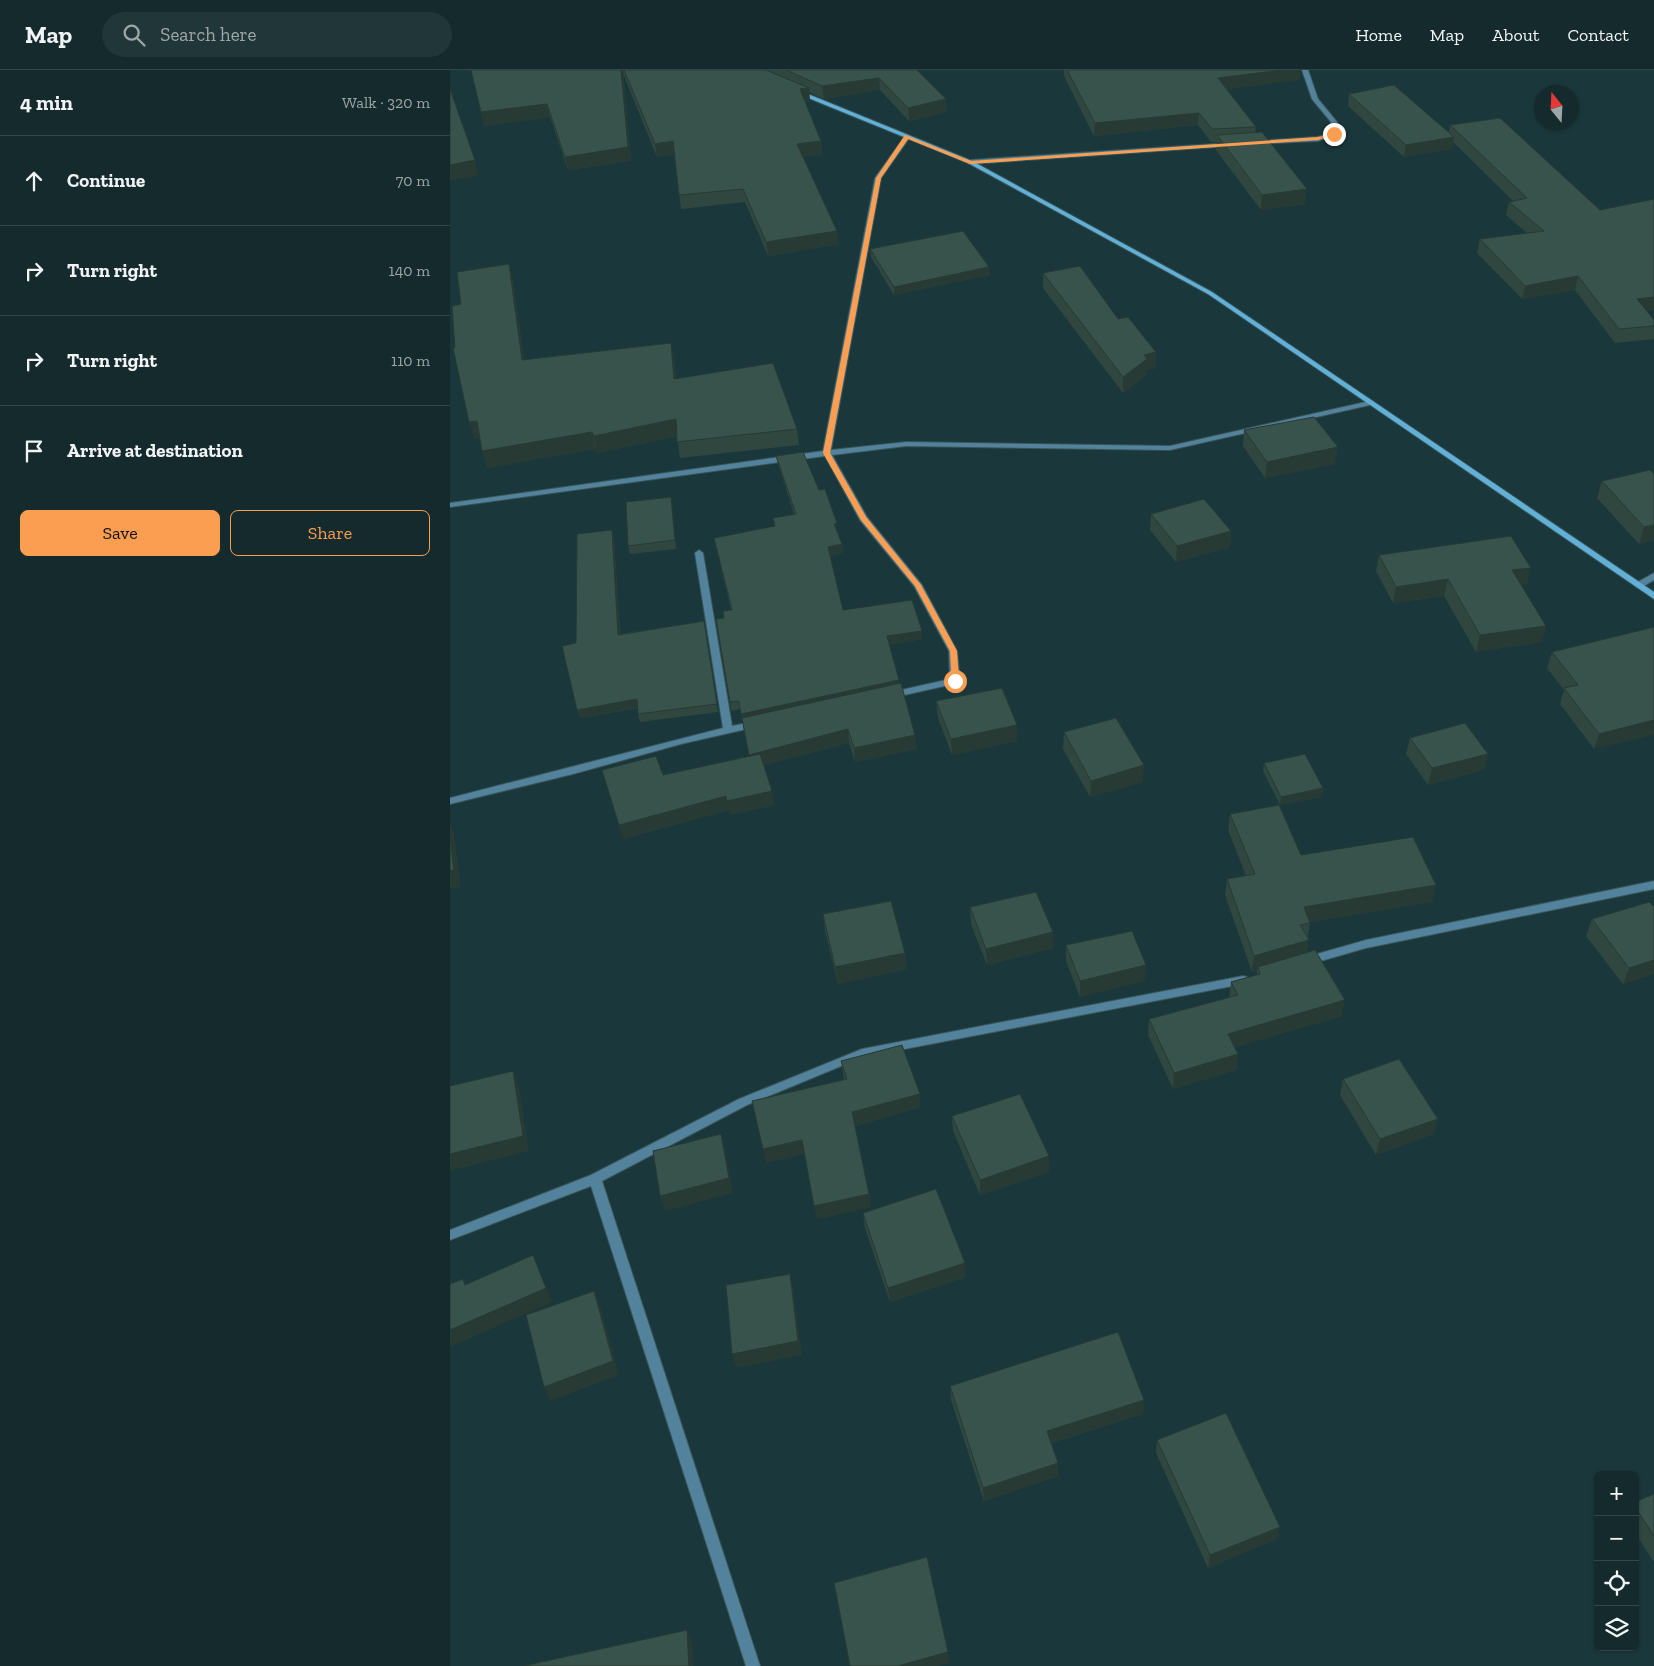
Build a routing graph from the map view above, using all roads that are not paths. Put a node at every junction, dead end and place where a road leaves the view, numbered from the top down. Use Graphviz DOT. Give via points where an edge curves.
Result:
graph roads {
  1 [pos="1305,70"];
  2 [pos="787,88"];
  3 [pos="907,136"];
  4 [pos="1248,143"];
  5 [pos="1238,144"];
  6 [pos="970,162"];
  7 [pos="1370,402"];
  8 [pos="827,453"];
  9 [pos="450,505"];
  10 [pos="699,553"];
  11 [pos="1654,576"];
  12 [pos="1639,586"];
  13 [pos="1654,596"];
  14 [pos="879,698"];
  15 [pos="766,722"];
  16 [pos="728,731"];
  17 [pos="450,800"];
  18 [pos="1654,885"];
  19 [pos="1293,966"];
  20 [pos="1257,976"];
  21 [pos="595,1179"];
  22 [pos="450,1235"];
  23 [pos="753,1666"];
  1 -- 4 [label="street" via="1316,100 1334,122 1334,134 1318,139"];
  2 -- 3 [label="main road"];
  3 -- 6 [label="main road"];
  3 -- 8 [label="street" via="878,178"];
  5 -- 6 [label="street"];
  6 -- 7 [label="main road" via="1210,293"];
  7 -- 8 [label="street" via="1170,448 906,444"];
  7 -- 12 [label="main road"];
  8 -- 9 [label="street"];
  8 -- 14 [label="street" via="864,518 918,585 953,651 955,681"];
  10 -- 16 [label="street"];
  11 -- 12 [label="street"];
  12 -- 13 [label="main road"];
  15 -- 16 [label="street"];
  16 -- 17 [label="street"];
  18 -- 19 [label="street" via="1366,944"];
  20 -- 21 [label="street" via="862,1053 742,1102"];
  21 -- 22 [label="street"];
  21 -- 23 [label="street"];
}
